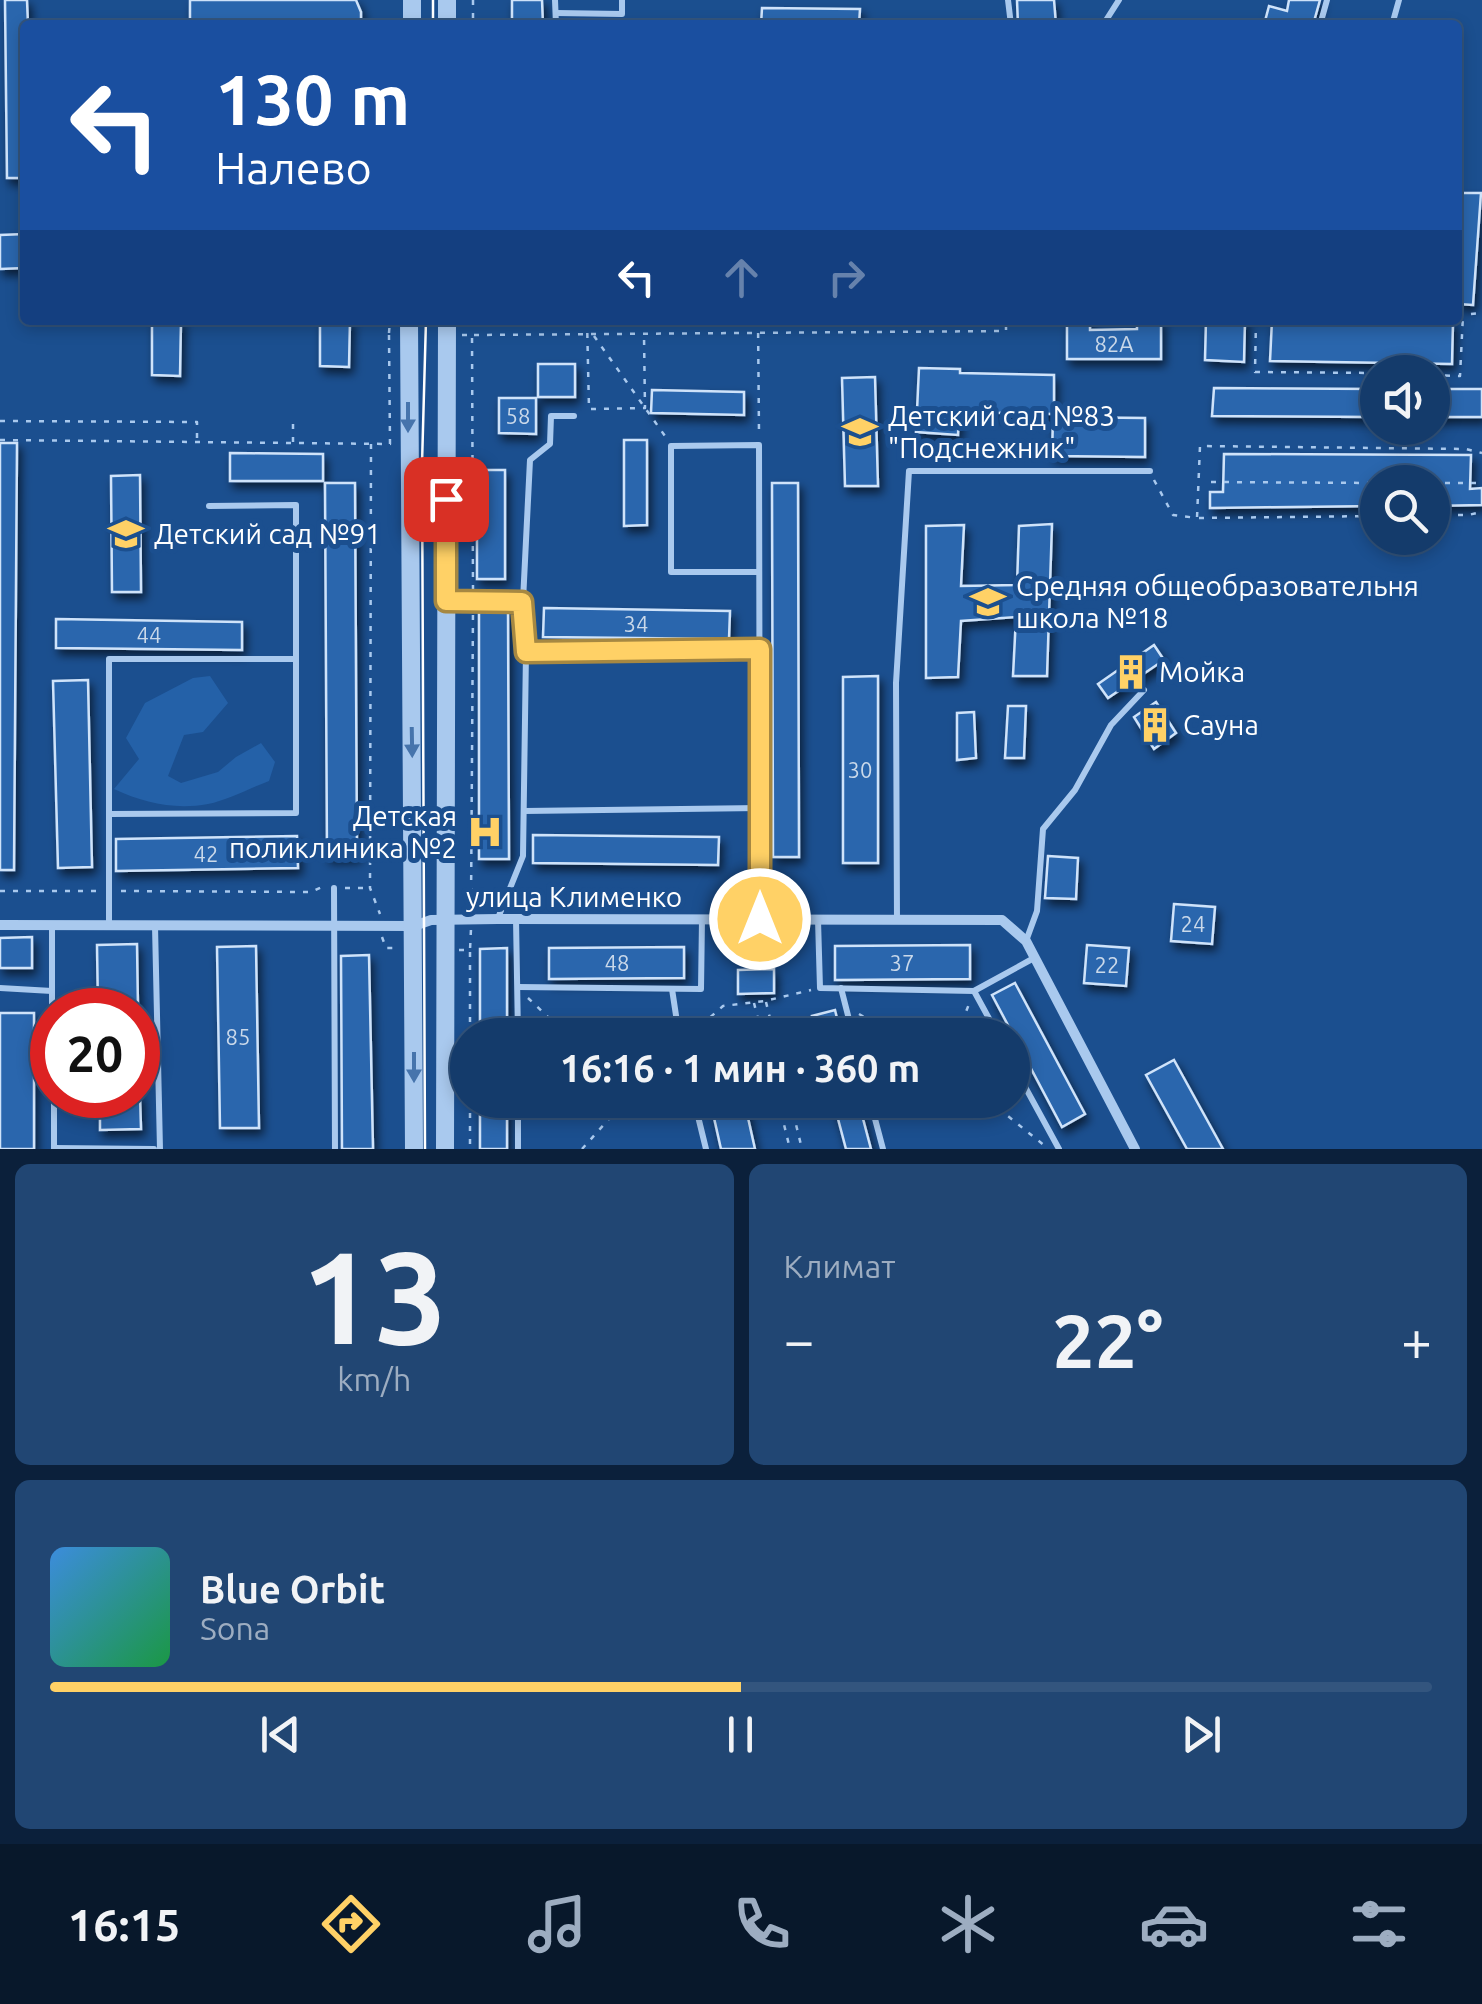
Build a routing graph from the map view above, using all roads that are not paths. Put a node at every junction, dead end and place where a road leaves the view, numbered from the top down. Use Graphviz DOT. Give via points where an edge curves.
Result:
graph roads {
  1 [pos="555,0"];
  2 [pos="622,0"];
  3 [pos="556,13"];
  4 [pos="556,20"];
  5 [pos="410,325"];
  6 [pos="446,325"];
  7 [pos="574,416"];
  8 [pos="1150,471"];
  9 [pos="208,506"];
  10 [pos="759,572"];
  11 [pos="446,601"];
  12 [pos="522,602"];
  13 [pos="760,649"];
  14 [pos="526,652"];
  15 [pos="296,659"];
  16 [pos="1144,690"];
  17 [pos="760,808"];
  18 [pos="524,811"];
  19 [pos="109,814"];
  20 [pos="334,888"];
  21 [pos="498,918"];
  22 [pos="702,919"];
  23 [pos="760,919"];
  24 [pos="818,919"];
  25 [pos="445,920"];
  26 [pos="516,920"];
  27 [pos="897,920"];
  28 [pos="0,924"];
  29 [pos="52,924"];
  30 [pos="109,924"];
  31 [pos="156,924"];
  32 [pos="334,926"];
  33 [pos="414,926"];
  34 [pos="1026,941"];
  35 [pos="1035,957"];
  36 [pos="518,987"];
  37 [pos="0,988"];
  38 [pos="52,988"];
  39 [pos="841,988"];
  40 [pos="672,989"];
  41 [pos="30,990"];
  42 [pos="974,992"];
  43 [pos="518,1018"];
  44 [pos="676,1018"];
  45 [pos="848,1018"];
  46 [pos="989,1018"];
  47 [pos="1030,1096"];
  48 [pos="54,1118"];
  49 [pos="518,1118"];
  50 [pos="698,1118"];
  51 [pos="875,1118"];
  52 [pos="54,1148"];
  53 [pos="157,1149"];
  54 [pos="335,1149"];
  55 [pos="414,1149"];
  56 [pos="445,1149"];
  57 [pos="518,1149"];
  58 [pos="706,1149"];
  59 [pos="883,1149"];
  60 [pos="1059,1149"];
  61 [pos="1135,1149"];
  1 -- 3 [label="lane"];
  2 -- 3 [label="lane" via="622,14"];
  3 -- 4 [label="lane"];
  5 -- 33 [label="street, one-way"];
  6 -- 11 [label="street"];
  7 -- 12 [label="lane" via="551,416 550,444 530,460"];
  8 -- 27 [label="lane" via="909,472 896,683"];
  9 -- 15 [label="lane" via="296,506"];
  10 -- 10 [label="lane" via="672,572 671,446 759,445"];
  10 -- 13 [label="lane"];
  11 -- 12 [label="lane"];
  11 -- 25 [label="street"];
  12 -- 14 [label="lane"];
  13 -- 14 [label="lane"];
  13 -- 17 [label="lane"];
  14 -- 18 [label="lane"];
  15 -- 19 [label="lane" via="296,813"];
  15 -- 19 [label="lane" via="109,659"];
  16 -- 34 [label="lane" via="1111,725 1044,829 1037,911"];
  17 -- 18 [label="lane"];
  17 -- 23 [label="lane"];
  18 -- 21 [label="lane" via="522,856"];
  19 -- 30 [label="lane"];
  20 -- 32 [label="lane"];
  21 -- 25 [label="street, улица Клименко"];
  21 -- 26 [label="street, улица Клименко"];
  22 -- 23 [label="street, улица Клименко"];
  22 -- 26 [label="street, улица Клименко"];
  22 -- 40 [label="lane" via="701,989"];
  23 -- 24 [label="street, улица Клименко"];
  24 -- 27 [label="street, улица Клименко"];
  24 -- 39 [label="lane" via="820,988"];
  25 -- 33 [label="street, улица Клименко"];
  25 -- 56 [label="street"];
  26 -- 36 [label="lane"];
  27 -- 34 [label="street, улица Клименко" via="1002,920"];
  28 -- 29 [label="street, улица Клименко"];
  29 -- 30 [label="street, улица Клименко"];
  29 -- 38 [label="lane"];
  30 -- 31 [label="street, улица Клименко"];
  31 -- 32 [label="street, улица Клименко"];
  31 -- 53 [label="lane"];
  32 -- 33 [label="street, улица Клименко"];
  32 -- 54 [label="lane"];
  33 -- 55 [label="street, one-way"];
  34 -- 35 [label="street"];
  35 -- 42 [label="lane"];
  35 -- 61 [label="street"];
  36 -- 40 [label="lane"];
  36 -- 43 [label="lane"];
  37 -- 41 [label="lane"];
  39 -- 42 [label="lane"];
  39 -- 45 [label="lane"];
  40 -- 44 [label="lane"];
  42 -- 46 [label="lane"];
  47 -- 60 [label="lane"];
  48 -- 52 [label="lane"];
  49 -- 57 [label="lane"];
  50 -- 58 [label="lane"];
  51 -- 59 [label="lane"];
  52 -- 53 [label="lane"];
}
